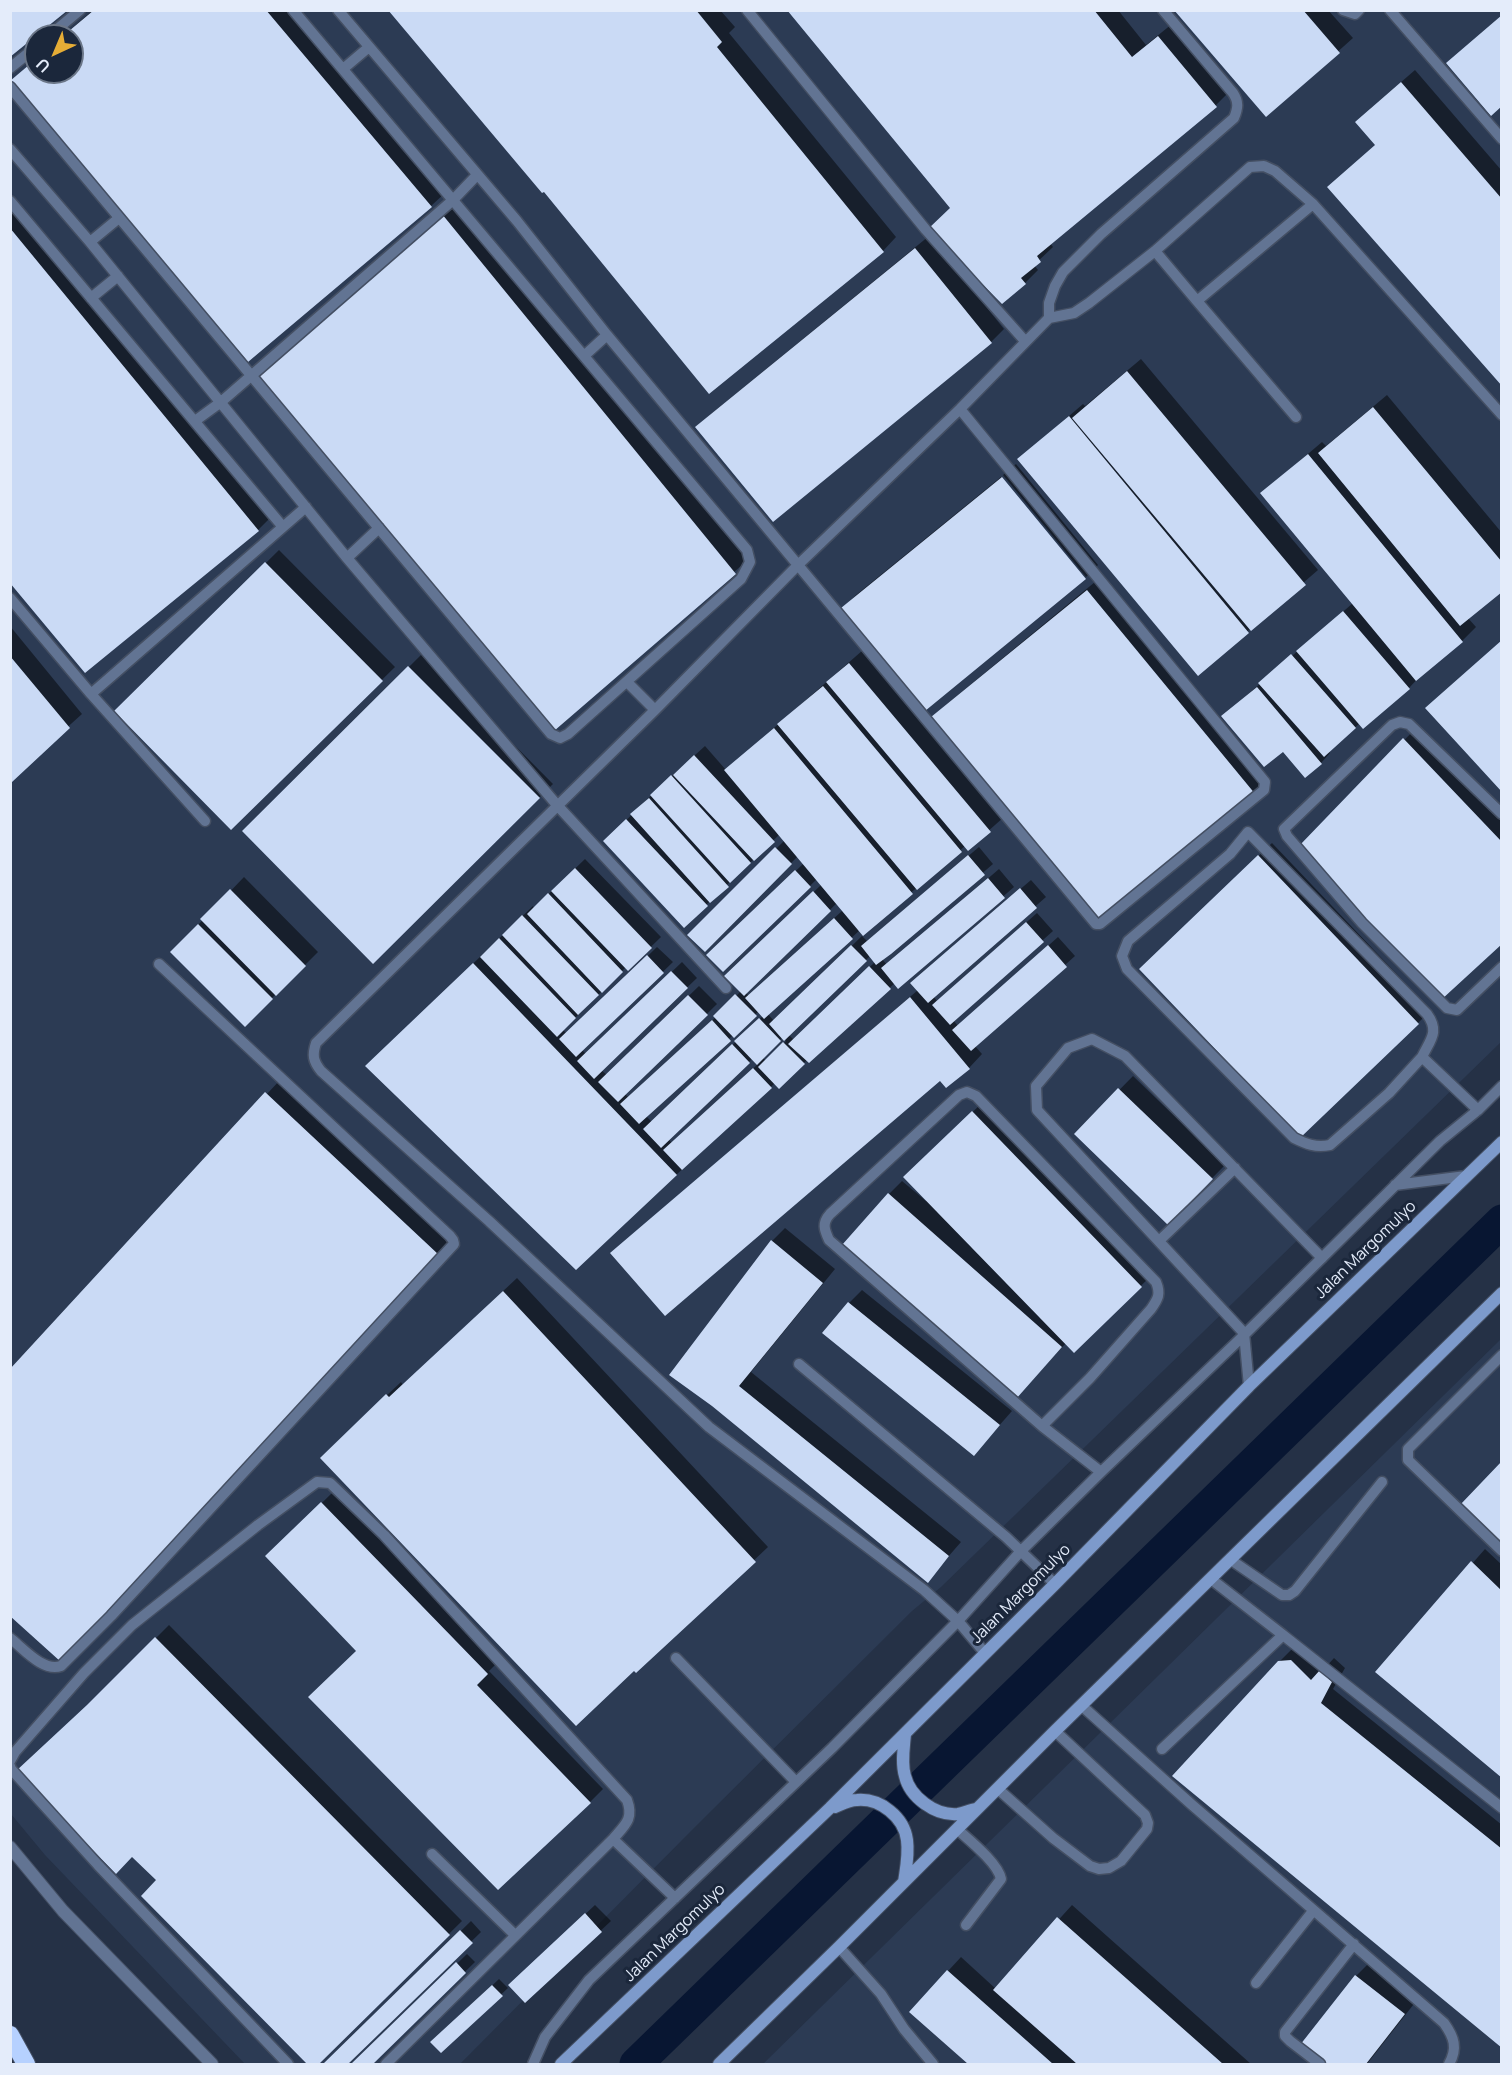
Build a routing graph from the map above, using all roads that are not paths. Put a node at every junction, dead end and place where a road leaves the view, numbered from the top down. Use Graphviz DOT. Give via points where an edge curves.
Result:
graph roads {
  1 [pos="80,10"];
  2 [pos="293,10"];
  3 [pos="338,10"];
  4 [pos="747,10"];
  5 [pos="1163,10"];
  6 [pos="1342,10"];
  7 [pos="1359,10"];
  8 [pos="1390,10"];
  9 [pos="63,24"];
  10 [pos="369,47"];
  11 [pos="24,57"];
  12 [pos="10,68"];
  13 [pos="343,69"];
  14 [pos="10,87"];
  15 [pos="1502,139"];
  16 [pos="10,149"];
  17 [pos="477,175"];
  18 [pos="453,200"];
  19 [pos="10,201"];
  20 [pos="1313,204"];
  21 [pos="119,218"];
  22 [pos="90,242"];
  23 [pos="1155,251"];
  24 [pos="118,276"];
  25 [pos="91,298"];
  26 [pos="1197,301"];
  27 [pos="1048,318"];
  28 [pos="607,335"];
  29 [pos="1025,341"];
  30 [pos="584,356"];
  31 [pos="251,375"];
  32 [pos="221,402"];
  33 [pos="960,408"];
  34 [pos="1502,415"];
  35 [pos="1296,417"];
  36 [pos="195,421"];
  37 [pos="306,507"];
  38 [pos="283,527"];
  39 [pos="379,528"];
  40 [pos="347,558"];
  41 [pos="799,564"];
  42 [pos="10,598"];
  43 [pos="628,683"];
  44 [pos="91,694"];
  45 [pos="655,711"];
  46 [pos="557,805"];
  47 [pos="1502,814"];
  48 [pos="205,821"];
  49 [pos="159,964"];
  50 [pos="1502,967"];
  51 [pos="726,988"];
  52 [pos="1422,1057"];
  53 [pos="1502,1086"];
  54 [pos="1478,1110"];
  55 [pos="1502,1142"];
  56 [pos="1235,1168"];
  57 [pos="1466,1176"];
  58 [pos="1394,1185"];
  59 [pos="1160,1240"];
  60 [pos="1322,1258"];
  61 [pos="1502,1293"];
  62 [pos="1244,1333"];
  63 [pos="1502,1355"];
  64 [pos="799,1365"];
  65 [pos="1249,1386"];
  66 [pos="1042,1426"];
  67 [pos="1101,1472"];
  68 [pos="1382,1482"];
  69 [pos="1021,1551"];
  70 [pos="1502,1551"];
  71 [pos="1231,1560"];
  72 [pos="1211,1579"];
  73 [pos="1055,1584"];
  74 [pos="957,1621"];
  75 [pos="1283,1635"];
  76 [pos="10,1638"];
  77 [pos="985,1653"];
  78 [pos="676,1658"];
  79 [pos="1081,1705"];
  80 [pos="1055,1731"];
  81 [pos="904,1740"];
  82 [pos="1162,1749"];
  83 [pos="10,1761"];
  84 [pos="10,1766"];
  85 [pos="796,1782"];
  86 [pos="998,1789"];
  87 [pos="830,1808"];
  88 [pos="978,1808"];
  89 [pos="1502,1808"];
  90 [pos="957,1829"];
  91 [pos="613,1839"];
  92 [pos="10,1847"];
  93 [pos="432,1854"];
  94 [pos="904,1882"];
  95 [pos="675,1898"];
  96 [pos="1313,1911"];
  97 [pos="966,1925"];
  98 [pos="515,1935"];
  99 [pos="1354,1944"];
  100 [pos="839,1947"];
  101 [pos="1256,1983"];
  102 [pos="10,2035"];
  103 [pos="10,2052"];
  104 [pos="20,2064"];
  105 [pos="26,2064"];
  106 [pos="212,2064"];
  107 [pos="288,2064"];
  108 [pos="386,2064"];
  109 [pos="533,2064"];
  110 [pos="561,2064"];
  111 [pos="718,2064"];
  112 [pos="933,2064"];
  113 [pos="1320,2064"];
  114 [pos="1449,2064"];
  1 -- 9 [label="lane"];
  2 -- 13 [label="lane"];
  3 -- 10 [label="lane"];
  4 -- 29 [label="lane" via="926,230"];
  5 -- 27 [label="lane" via="1233,93 1238,109 1234,118 1063,272 1049,303"];
  6 -- 7 [label="lane" via="1355,14"];
  8 -- 15 [label="lane"];
  10 -- 13 [label="lane"];
  10 -- 17 [label="lane"];
  11 -- 12 [label="lane"];
  13 -- 18 [label="lane"];
  14 -- 21 [label="lane"];
  16 -- 22 [label="lane"];
  17 -- 18 [label="lane"];
  17 -- 28 [label="lane"];
  18 -- 30 [label="lane"];
  18 -- 31 [label="lane"];
  19 -- 25 [label="lane"];
  20 -- 23 [label="lane" via="1275,171 1264,166 1250,167"];
  20 -- 26 [label="lane"];
  20 -- 34 [label="lane"];
  21 -- 22 [label="lane"];
  21 -- 31 [label="lane"];
  22 -- 24 [label="lane"];
  23 -- 26 [label="lane"];
  23 -- 27 [label="lane" via="1074,313"];
  24 -- 25 [label="lane"];
  24 -- 32 [label="lane"];
  25 -- 36 [label="lane"];
  26 -- 35 [label="lane"];
  27 -- 29 [label="lane"];
  28 -- 30 [label="lane"];
  28 -- 41 [label="lane"];
  29 -- 33 [label="lane"];
  30 -- 43 [label="lane" via="747,550 750,561 741,579"];
  31 -- 32 [label="lane"];
  31 -- 39 [label="lane"];
  32 -- 36 [label="lane"];
  32 -- 37 [label="lane"];
  33 -- 41 [label="lane"];
  33 -- 41 [label="lane" via="1265,782 1264,790 1102,924 1096,924"];
  36 -- 38 [label="lane"];
  37 -- 38 [label="lane"];
  37 -- 40 [label="lane"];
  38 -- 44 [label="lane"];
  39 -- 40 [label="lane"];
  39 -- 43 [label="lane" via="551,734 560,738 568,734"];
  40 -- 46 [label="lane"];
  41 -- 45 [label="lane"];
  42 -- 44 [label="lane"];
  43 -- 45 [label="lane"];
  44 -- 48 [label="lane"];
  45 -- 46 [label="lane"];
  46 -- 51 [label="lane"];
  46 -- 74 [label="lane" via="316,1043 315,1063 709,1427 924,1590"];
  47 -- 50 [label="lane" via="1409,723 1400,722 1392,725 1284,829 1362,923 1447,1008 1457,1010"];
  49 -- 76 [label="lane" via="450,1236 454,1244 61,1666 42,1664"];
  52 -- 52 [label="lane" via="1389,1093 1330,1145 1306,1144 1294,1138 1126,969 1122,956 1128,941 1230,854 1248,832 1427,1014 1434,1031"];
  52 -- 54 [label="lane"];
  53 -- 54 [label="lane"];
  54 -- 58 [label="lane"];
  55 -- 57 [label="main road, Jalan Margomulyo"];
  56 -- 59 [label="lane"];
  56 -- 59 [label="lane" via="1125,1056 1092,1039 1068,1048 1036,1086 1037,1110"];
  56 -- 60 [label="lane"];
  57 -- 58 [label="lane"];
  57 -- 65 [label="main road, Jalan Margomulyo"];
  58 -- 60 [label="lane"];
  59 -- 62 [label="lane"];
  60 -- 62 [label="lane"];
  61 -- 71 [label="main road"];
  62 -- 65 [label="lane"];
  62 -- 67 [label="lane"];
  63 -- 70 [label="lane" via="1407,1449 1408,1460"];
  64 -- 69 [label="lane"];
  65 -- 73 [label="main road, Jalan Margomulyo"];
  66 -- 66 [label="lane" via="829,1240 824,1229 830,1214 959,1095 967,1092 976,1096 1156,1282 1160,1291 1151,1309"];
  66 -- 67 [label="lane"];
  67 -- 69 [label="lane"];
  68 -- 71 [label="lane" via="1288,1595 1282,1595"];
  69 -- 73 [label="lane"];
  69 -- 74 [label="lane"];
  71 -- 72 [label="main road"];
  72 -- 75 [label="lane"];
  72 -- 79 [label="main road"];
  73 -- 77 [label="main road, Jalan Margomulyo"];
  74 -- 77 [label="lane"];
  74 -- 85 [label="lane"];
  75 -- 82 [label="lane"];
  75 -- 89 [label="lane"];
  77 -- 81 [label="main road, Jalan Margomulyo"];
  78 -- 85 [label="lane"];
  79 -- 80 [label="main road"];
  79 -- 96 [label="lane"];
  80 -- 86 [label="main road"];
  80 -- 86 [label="lane" via="1145,1815 1147,1829 1121,1861 1109,1868 1090,1866"];
  81 -- 87 [label="main road, Jalan Margomulyo"];
  81 -- 88 [label="main road" via="904,1775 916,1796 932,1809 958,1814"];
  83 -- 91 [label="lane" via="84,1673 132,1625 258,1525 322,1481 330,1483 384,1535 627,1800 627,1823"];
  84 -- 107 [label="lane" via="98,1865"];
  85 -- 95 [label="lane"];
  86 -- 88 [label="main road"];
  87 -- 94 [label="main road" via="857,1800 873,1801 887,1808 905,1832"];
  87 -- 110 [label="main road, Jalan Margomulyo"];
  88 -- 90 [label="main road"];
  90 -- 94 [label="main road"];
  90 -- 97 [label="lane" via="986,1856 1001,1879"];
  91 -- 95 [label="lane"];
  91 -- 98 [label="lane"];
  92 -- 106 [label="street" via="63,1911"];
  93 -- 98 [label="lane"];
  94 -- 100 [label="main road"];
  95 -- 109 [label="lane" via="589,1980 545,2037"];
  96 -- 99 [label="lane"];
  96 -- 101 [label="lane"];
  98 -- 108 [label="lane"];
  99 -- 113 [label="lane" via="1285,2032 1290,2041"];
  99 -- 114 [label="lane" via="1444,2023 1454,2037"];
  100 -- 111 [label="main road"];
  100 -- 112 [label="lane" via="881,1994"];
  102 -- 105 [label="highway"];
  103 -- 104 [label="highway"];
}
